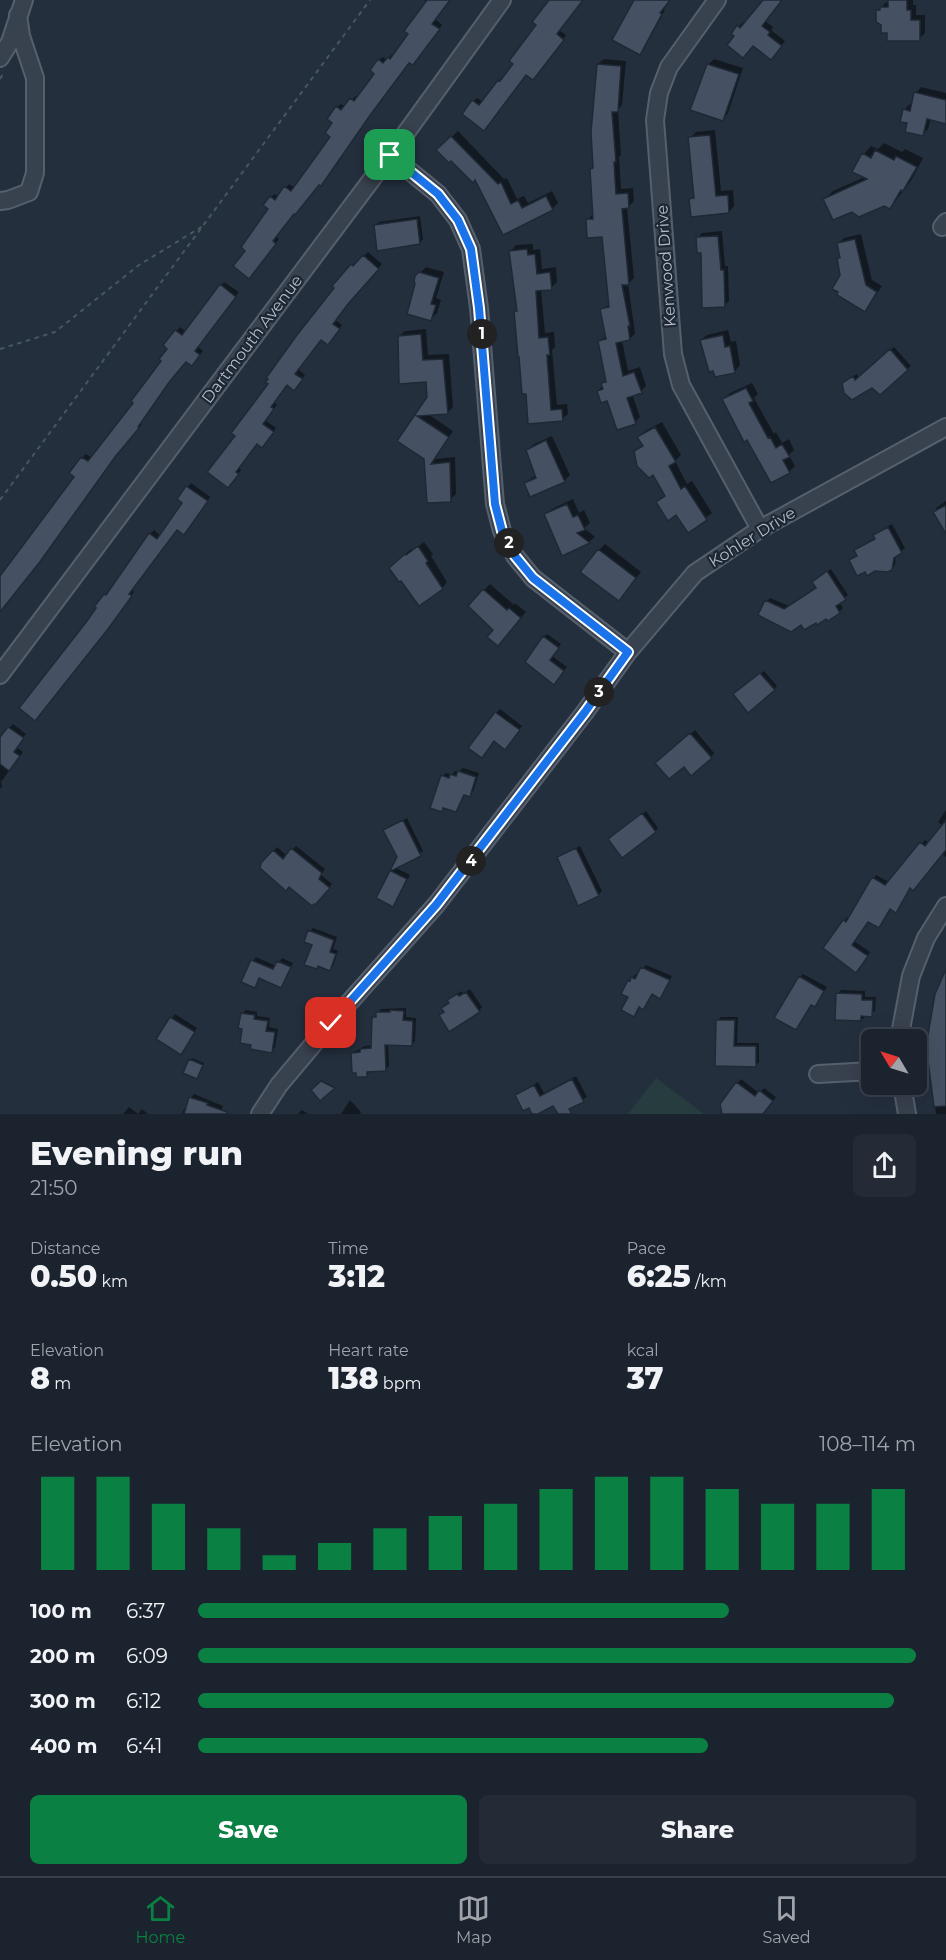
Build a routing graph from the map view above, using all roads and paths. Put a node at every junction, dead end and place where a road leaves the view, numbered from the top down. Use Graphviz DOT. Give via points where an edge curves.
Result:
graph roads {
  1 [pos="370,0"];
  2 [pos="502,0"];
  3 [pos="717,0"];
  4 [pos="21,8"];
  5 [pos="0,58"];
  6 [pos="390,155"];
  7 [pos="0,201"];
  8 [pos="205,225"];
  9 [pos="0,349"];
  10 [pos="946,427"];
  11 [pos="0,500"];
  12 [pos="760,529"];
  13 [pos="628,652"];
  14 [pos="0,675"];
  15 [pos="946,906"];
  16 [pos="901,1029"];
  17 [pos="861,1072"];
  18 [pos="818,1074"];
  19 [pos="904,1095"];
  20 [pos="260,1114"];
  21 [pos="907,1114"];
  1 -- 8 [label="path"];
  2 -- 6 [label="street, Dartmouth Avenue"];
  3 -- 12 [label="street, Kenwood Drive" via="669,67 659,93 655,120 673,354 681,385"];
  4 -- 5 [label="street"];
  4 -- 7 [label="street" via="21,36 36,78 35,173 29,192"];
  6 -- 13 [label="street" via="438,194 458,220 471,249 495,504 502,531 533,578"];
  6 -- 14 [label="street, Dartmouth Avenue"];
  8 -- 9 [label="path" via="139,265 55,332"];
  8 -- 11 [label="path"];
  10 -- 12 [label="street, Kohler Drive"];
  12 -- 13 [label="street, Kohler Drive" via="695,573"];
  13 -- 20 [label="street, Kohler Drive" via="454,882 287,1076"];
  15 -- 16 [label="street" via="926,938 911,976"];
  17 -- 18 [label="street"];
  19 -- 21 [label="street"];
}
